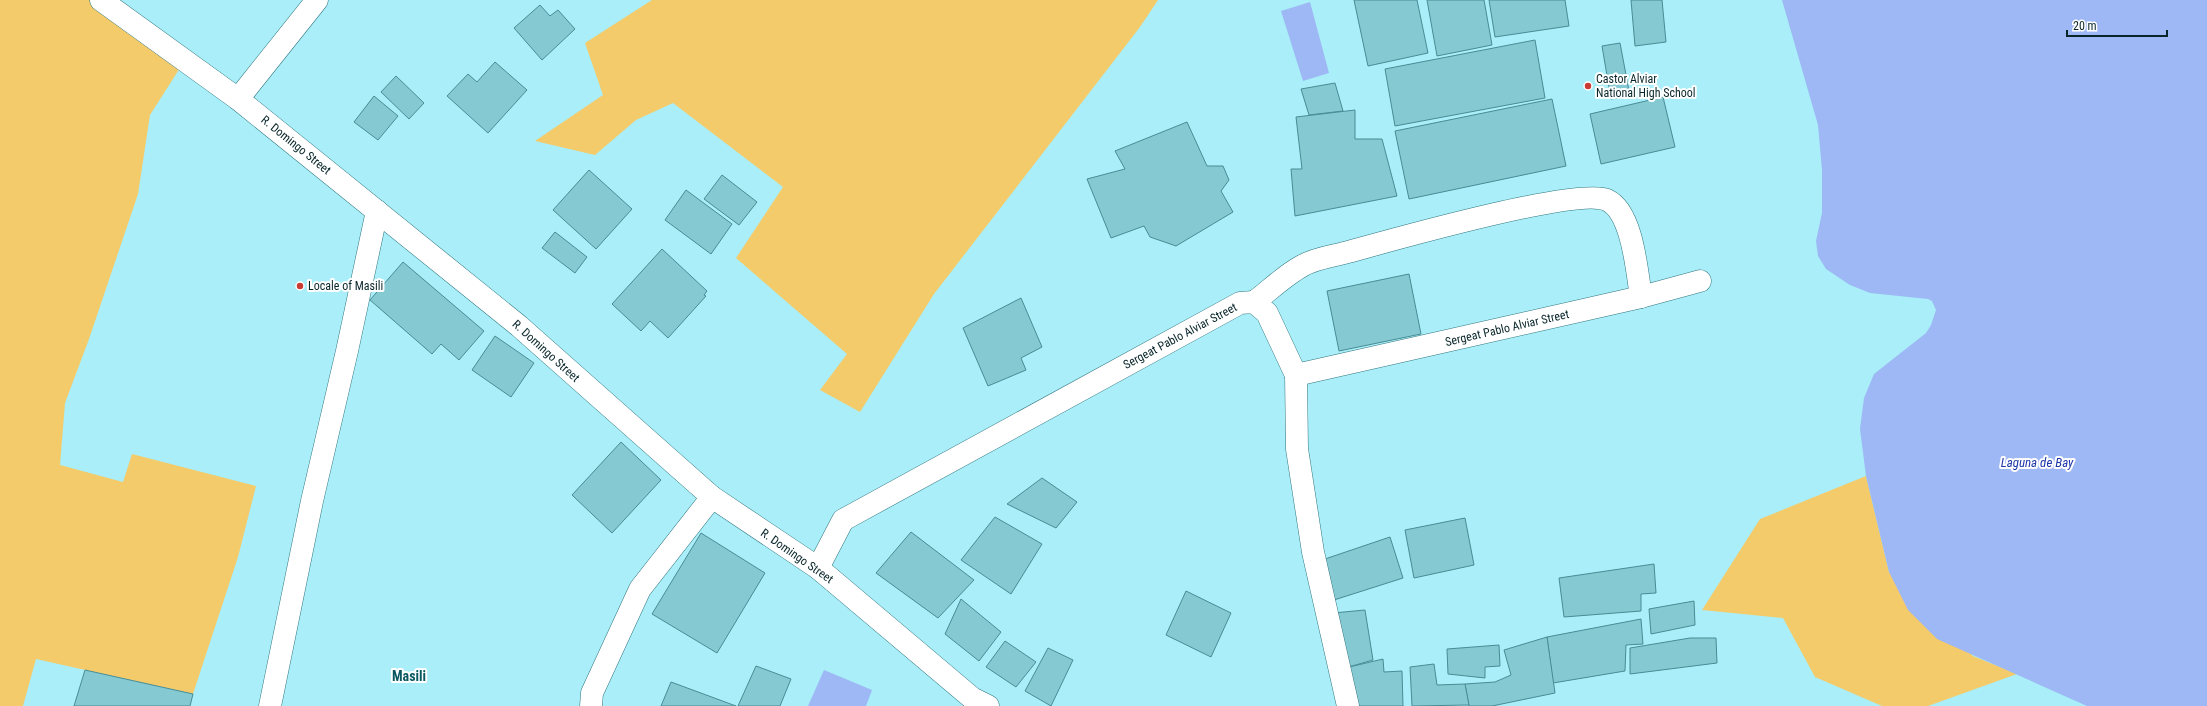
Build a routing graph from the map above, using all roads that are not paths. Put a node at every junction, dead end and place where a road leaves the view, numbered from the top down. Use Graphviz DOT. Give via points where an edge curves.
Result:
graph roads {
  1 [pos="101,0"];
  2 [pos="317,0"];
  3 [pos="238,99"];
  4 [pos="377,211"];
  5 [pos="1700,280"];
  6 [pos="1641,297"];
  7 [pos="1254,302"];
  8 [pos="1296,375"];
  9 [pos="712,498"];
  10 [pos="818,568"];
  11 [pos="270,706"];
  12 [pos="591,706"];
  13 [pos="988,706"];
  14 [pos="1348,706"];
  1 -- 3 [label="street, R. Domingo Street"];
  2 -- 3 [label="street"];
  3 -- 4 [label="street, R. Domingo Street"];
  4 -- 9 [label="street, R. Domingo Street" via="519,326"];
  4 -- 11 [label="street" via="348,350 312,501"];
  5 -- 6 [label="street, Sergeat Pablo Alviar Street"];
  6 -- 7 [label="street" via="1626,222 1619,210 1608,200 1595,198 1542,206 1426,231 1302,265"];
  6 -- 8 [label="street, Sergeat Pablo Alviar Street"];
  7 -- 8 [label="street, Sergeat Pablo Alviar Street" via="1267,313"];
  7 -- 10 [label="street, Sergeat Pablo Alviar Street" via="1240,303 843,520"];
  8 -- 14 [label="street" via="1298,457 1313,552"];
  9 -- 10 [label="street, R. Domingo Street"];
  9 -- 12 [label="street" via="640,589 592,693"];
  10 -- 13 [label="street, R. Domingo Street" via="972,698"];
}
